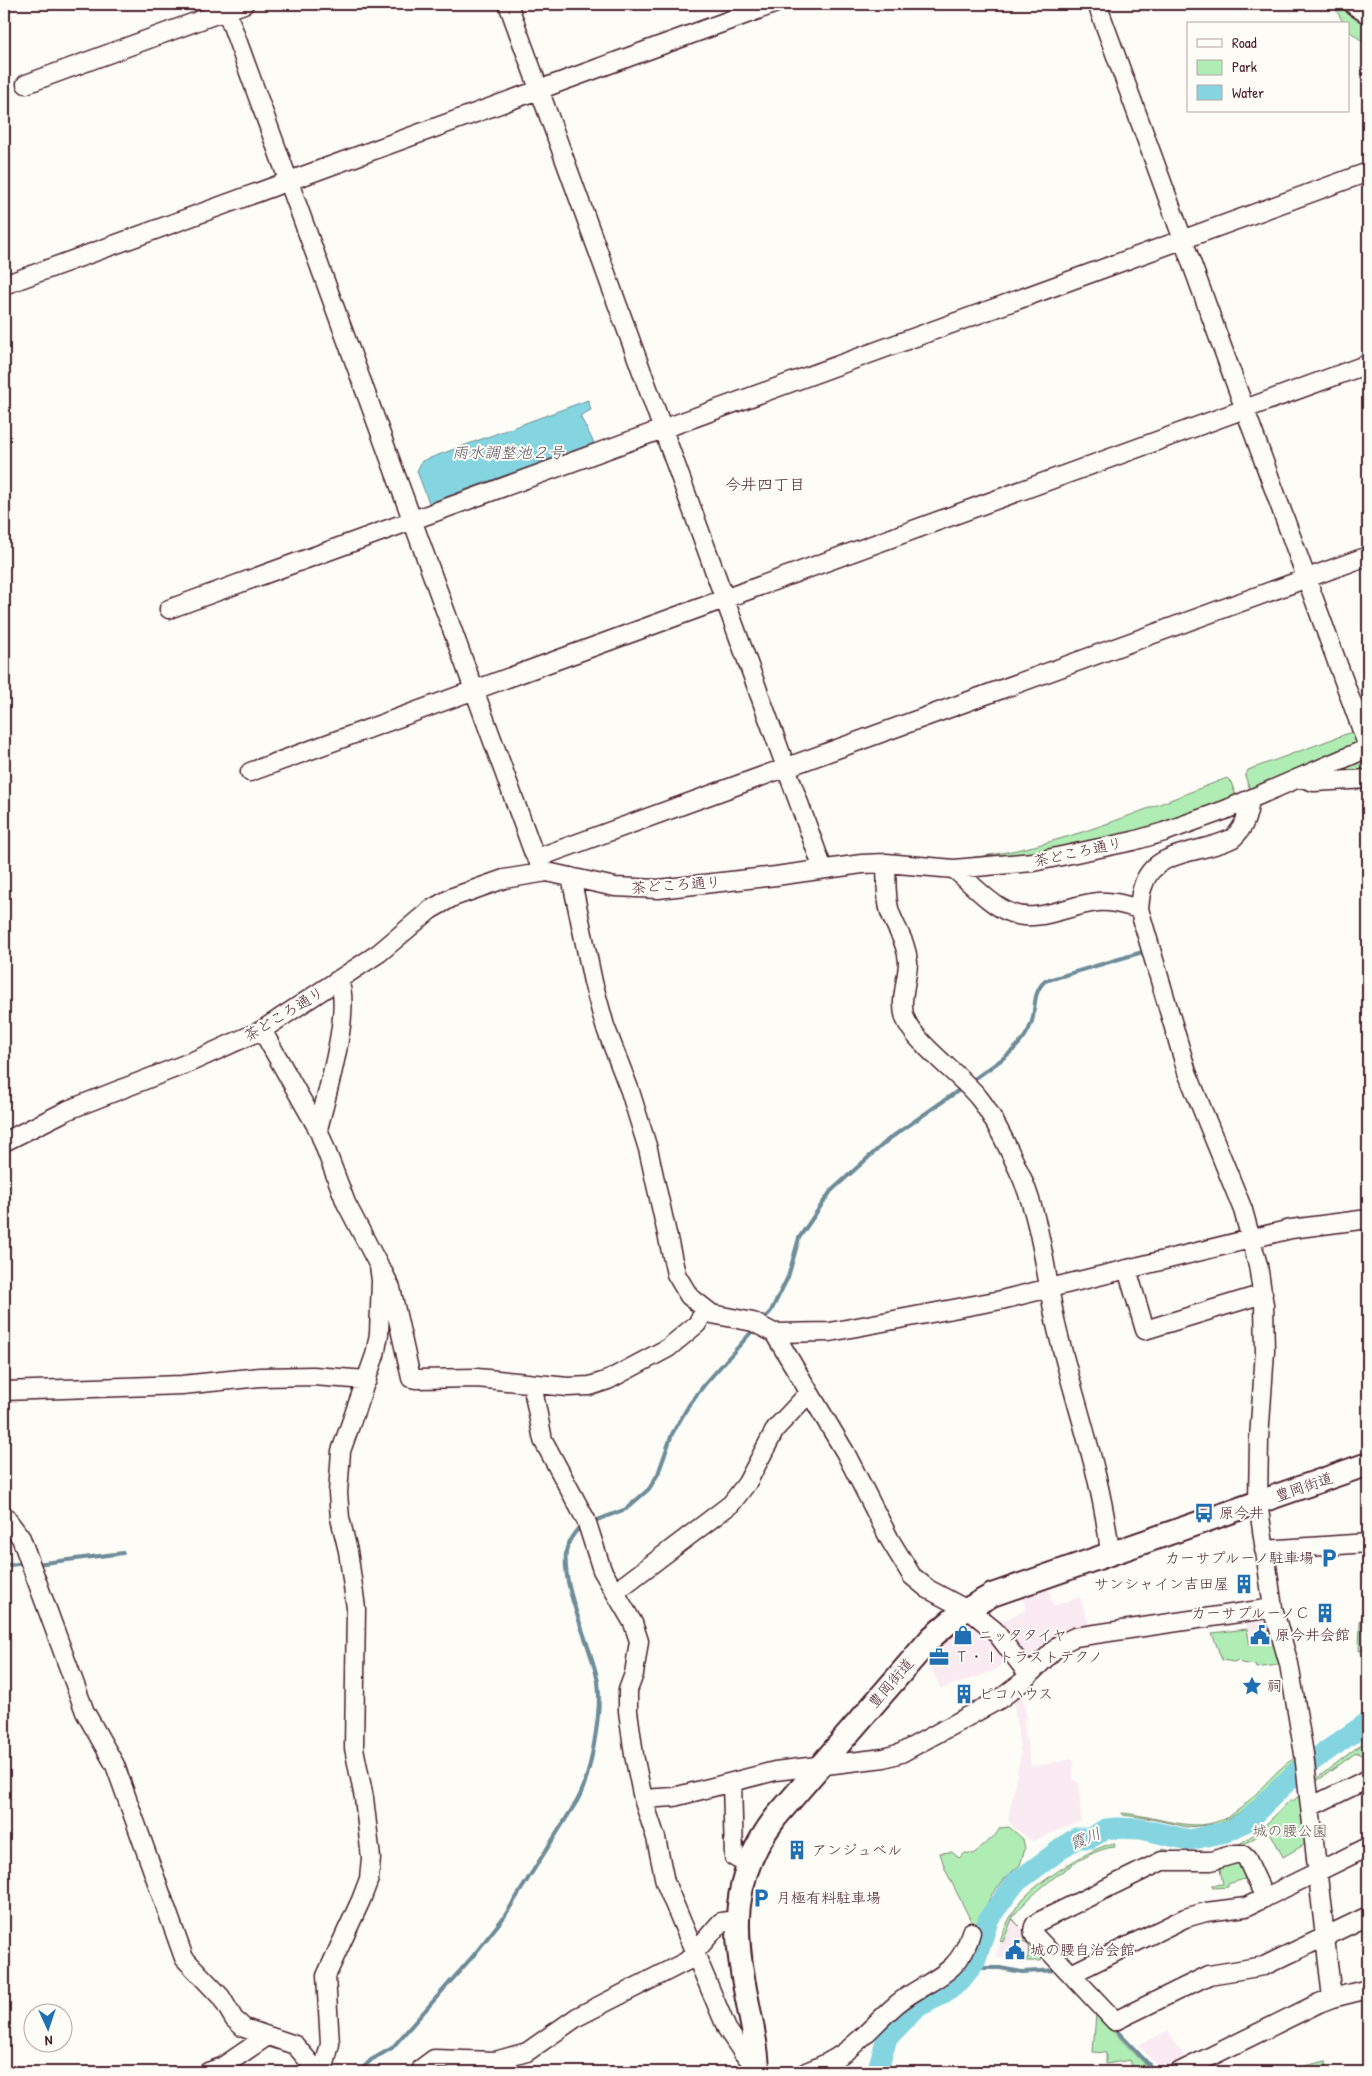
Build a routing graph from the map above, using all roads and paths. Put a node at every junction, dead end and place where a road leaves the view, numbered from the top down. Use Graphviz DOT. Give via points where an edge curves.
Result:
graph roads {
  1 [pos="244,4"];
  2 [pos="508,4"];
  3 [pos="774,4"];
  4 [pos="1097,4"];
  5 [pos="225,7"];
  6 [pos="26,84"];
  7 [pos="539,89"];
  8 [pos="1368,172"];
  9 [pos="288,181"];
  10 [pos="1183,239"];
  11 [pos="4,285"];
  12 [pos="1368,364"];
  13 [pos="1246,409"];
  14 [pos="664,429"];
  15 [pos="412,520"];
  16 [pos="1368,556"];
  17 [pos="1308,579"];
  18 [pos="726,599"];
  19 [pos="169,608"];
  20 [pos="474,690"];
  21 [pos="1368,748"];
  22 [pos="787,768"];
  23 [pos="250,772"];
  24 [pos="1301,777"];
  25 [pos="1368,779"];
  26 [pos="1250,799"];
  27 [pos="886,863"];
  28 [pos="539,866"];
  29 [pos="823,869"];
  30 [pos="954,869"];
  31 [pos="571,877"];
  32 [pos="1139,910"];
  33 [pos="339,981"];
  34 [pos="262,1030"];
  35 [pos="318,1129"];
  36 [pos="4,1142"];
  37 [pos="1368,1219"];
  38 [pos="1252,1238"];
  39 [pos="379,1266"];
  40 [pos="1127,1269"];
  41 [pos="1049,1288"];
  42 [pos="1263,1294"];
  43 [pos="705,1310"];
  44 [pos="774,1333"];
  45 [pos="367,1380"];
  46 [pos="532,1384"];
  47 [pos="4,1391"];
  48 [pos="809,1393"];
  49 [pos="1364,1468"];
  50 [pos="1258,1502"];
  51 [pos="4,1515"];
  52 [pos="1368,1543"];
  53 [pos="1264,1550"];
  54 [pos="1110,1553"];
  55 [pos="614,1592"];
  56 [pos="1273,1608"];
  57 [pos="965,1609"];
  58 [pos="1029,1675"];
  59 [pos="820,1766"];
  60 [pos="1368,1779"];
  61 [pos="732,1782"];
  62 [pos="643,1799"];
  63 [pos="1310,1807"];
  64 [pos="1368,1847"];
  65 [pos="748,1865"];
  66 [pos="1317,1872"];
  67 [pos="1266,1898"];
  68 [pos="1368,1916"];
  69 [pos="736,1920"];
  70 [pos="971,1932"];
  71 [pos="1325,1937"];
  72 [pos="696,1953"];
  73 [pos="1071,1974"];
  74 [pos="1368,1989"];
  75 [pos="1332,1998"];
  76 [pos="266,2037"];
  77 [pos="758,2068"];
  78 [pos="208,2072"];
  79 [pos="318,2072"];
  80 [pos="323,2072"];
  81 [pos="424,2072"];
  82 [pos="806,2072"];
  83 [pos="1179,2072"];
  1 -- 5 [label="street"];
  2 -- 7 [label="street"];
  3 -- 7 [label="street"];
  4 -- 10 [label="street"];
  5 -- 6 [label="street"];
  5 -- 9 [label="street"];
  7 -- 9 [label="street"];
  7 -- 14 [label="street"];
  8 -- 10 [label="street"];
  9 -- 11 [label="street"];
  9 -- 15 [label="street"];
  10 -- 13 [label="street"];
  10 -- 14 [label="street"];
  12 -- 13 [label="street"];
  13 -- 17 [label="street"];
  13 -- 18 [label="street"];
  14 -- 15 [label="street"];
  14 -- 18 [label="street"];
  15 -- 19 [label="street"];
  15 -- 20 [label="street"];
  16 -- 17 [label="street"];
  17 -- 21 [label="street"];
  17 -- 22 [label="street"];
  18 -- 20 [label="street"];
  18 -- 22 [label="street"];
  20 -- 23 [label="street"];
  20 -- 28 [label="street"];
  21 -- 24 [label="street, 茶どころ通り"];
  22 -- 28 [label="street" via="545,855"];
  22 -- 29 [label="street"];
  24 -- 25 [label="street" via="1314,782"];
  24 -- 26 [label="street, 茶どころ通り"];
  26 -- 30 [label="street, 茶どころ通り" via="1119,844 1033,862"];
  26 -- 32 [label="street" via="1247,817 1233,838 1170,857 1156,866 1143,886"];
  27 -- 29 [label="street, 茶どころ通り"];
  27 -- 30 [label="street, 茶どころ通り"];
  27 -- 41 [label="street" via="890,911 908,960 903,1001 905,1017 921,1040 980,1099 991,1118 1022,1178"];
  28 -- 31 [label="street, 茶どころ通り"];
  28 -- 33 [label="street, 茶どころ通り" via="453,897 430,910 386,948"];
  29 -- 31 [label="street, 茶どころ通り" via="658,889 615,888"];
  30 -- 32 [label="street" via="999,907 1017,916 1096,902 1114,902"];
  31 -- 43 [label="street" via="605,1026 648,1149 676,1274 689,1296"];
  32 -- 38 [label="street" via="1187,1072"];
  33 -- 34 [label="street, 茶どころ通り"];
  33 -- 35 [label="street" via="342,990 339,1038"];
  34 -- 35 [label="street"];
  34 -- 36 [label="street, 茶どころ通り" via="68,1110"];
  35 -- 39 [label="street" via="346,1203"];
  37 -- 38 [label="street" via="1291,1229"];
  38 -- 40 [label="street"];
  38 -- 42 [label="street"];
  39 -- 45 [label="street" via="379,1334"];
  39 -- 46 [label="street" via="390,1283 411,1378 477,1378"];
  40 -- 41 [label="street"];
  40 -- 42 [label="street" via="1144,1330"];
  41 -- 44 [label="street" via="830,1332"];
  41 -- 54 [label="street" via="1103,1499"];
  42 -- 50 [label="street" via="1265,1351"];
  43 -- 44 [label="street" via="724,1318 753,1322"];
  43 -- 46 [label="street" via="697,1324 668,1348 600,1383 574,1387"];
  44 -- 48 [label="street"];
  45 -- 47 [label="street" via="260,1377 182,1385"];
  45 -- 80 [label="street" via="341,1451 338,1493 356,1608 354,1748 371,1858 369,1879 361,1900 326,1976 330,2044"];
  46 -- 55 [label="street" via="543,1440 587,1523 602,1570"];
  48 -- 55 [label="street" via="776,1428 747,1484 731,1504"];
  48 -- 57 [label="street" via="912,1576 928,1589"];
  49 -- 50 [label="main road, 豊岡街道"];
  50 -- 53 [label="street"];
  50 -- 54 [label="main road, 豊岡街道"];
  51 -- 76 [label="street" via="20,1538 85,1712 115,1765 184,1958 221,1997 234,2019 244,2028"];
  52 -- 53 [label="street"];
  53 -- 56 [label="street"];
  54 -- 57 [label="main road, 豊岡街道" via="1011,1587"];
  55 -- 62 [label="street" via="633,1623 639,1641 628,1697 634,1755"];
  56 -- 58 [label="street" via="1178,1624 1080,1635 1060,1644"];
  56 -- 63 [label="street" via="1288,1664"];
  57 -- 58 [label="street" via="999,1634"];
  57 -- 59 [label="main road, 豊岡街道" via="922,1647"];
  58 -- 59 [label="street" via="1000,1699 901,1753"];
  59 -- 61 [label="street" via="775,1771"];
  59 -- 65 [label="main road, 豊岡街道" via="770,1825"];
  60 -- 63 [label="street"];
  61 -- 62 [label="street" via="674,1797"];
  61 -- 65 [label="street" via="734,1858"];
  62 -- 72 [label="street" via="656,1838 665,1882"];
  63 -- 66 [label="street"];
  64 -- 66 [label="street"];
  65 -- 69 [label="main road, 豊岡街道"];
  66 -- 67 [label="street"];
  66 -- 71 [label="street"];
  67 -- 73 [label="street" via="1240,1909 1217,1910 1185,1918"];
  67 -- 73 [label="street" via="1242,1854 1211,1862 1162,1861 1036,1923 1033,1928 1035,1936"];
  68 -- 71 [label="street"];
  69 -- 72 [label="street" via="721,1922"];
  69 -- 77 [label="main road, 豊岡街道" via="738,1952"];
  70 -- 82 [label="street" via="961,1956 945,1974 902,2000 847,2053"];
  71 -- 73 [label="street" via="1264,1966 1209,1975 1115,2021"];
  71 -- 75 [label="street"];
  72 -- 77 [label="street" via="727,2029 743,2054"];
  72 -- 81 [label="street" via="687,1961 577,2017 527,2052 495,2061 434,2059 422,2068"];
  74 -- 75 [label="street"];
  75 -- 83 [label="street"];
  76 -- 78 [label="street" via="222,2068"];
  76 -- 79 [label="street" via="295,2046"];
}
